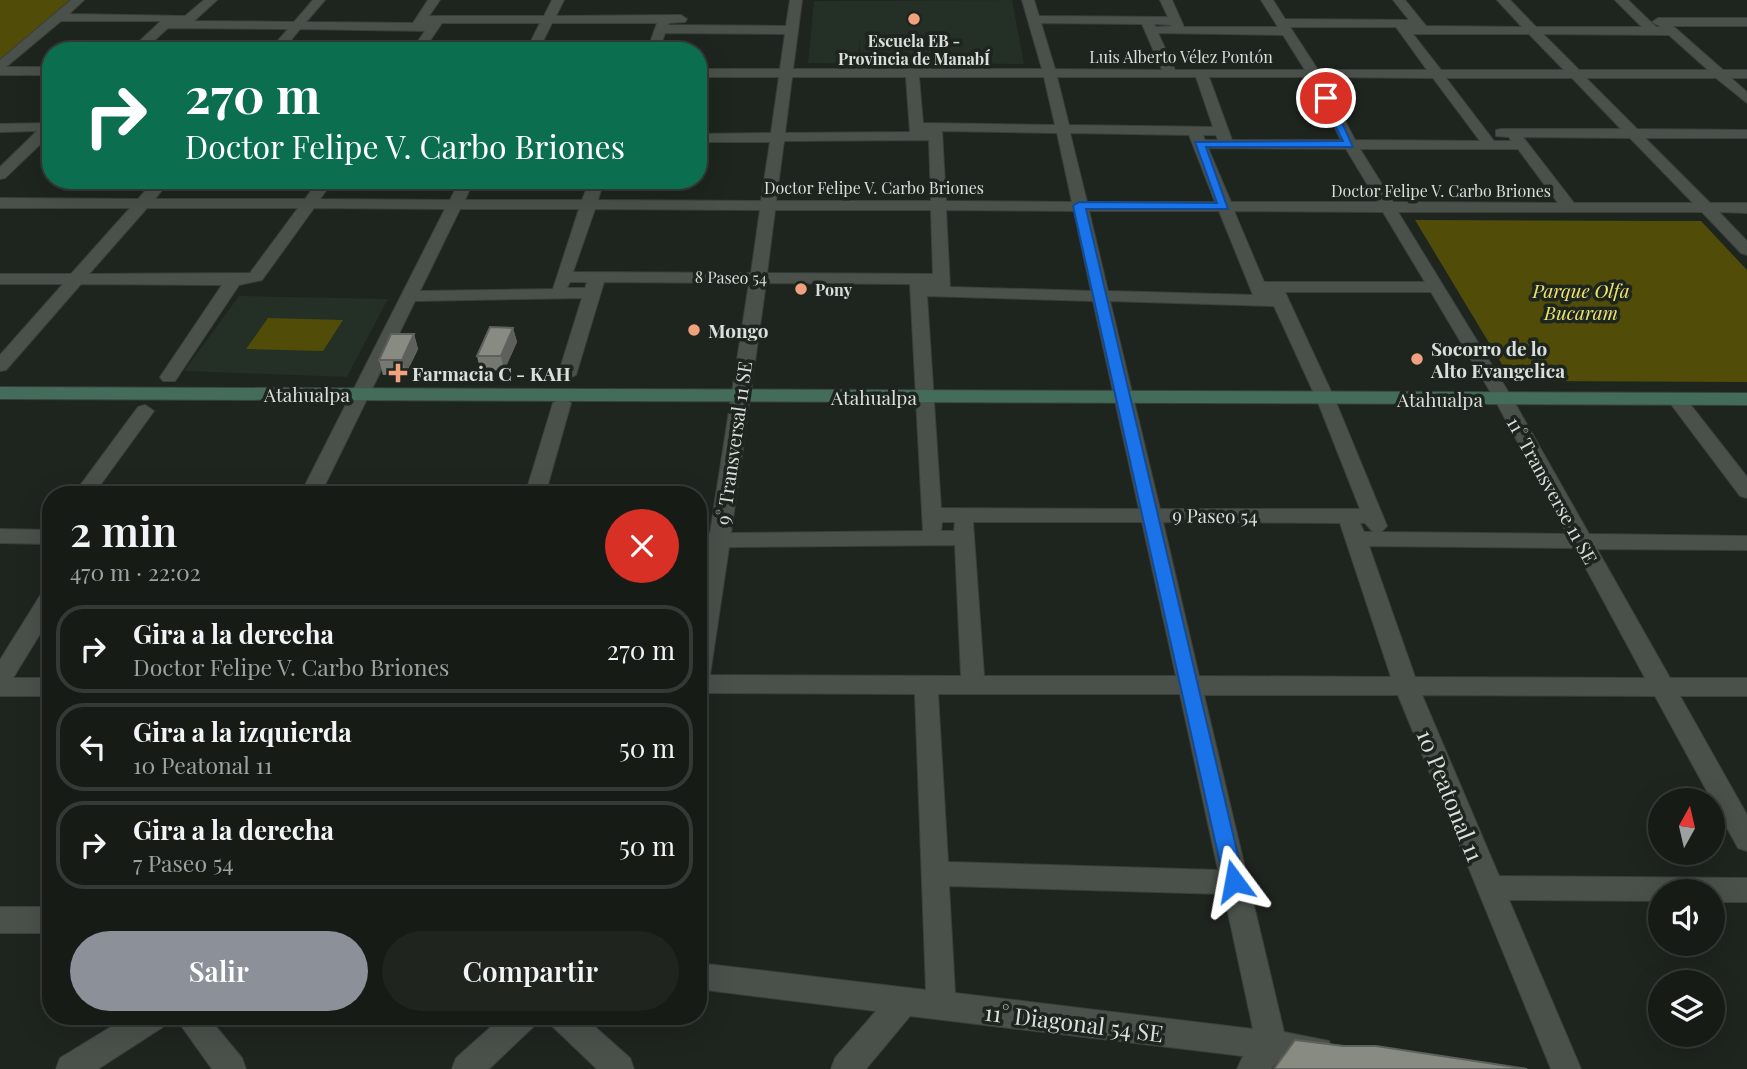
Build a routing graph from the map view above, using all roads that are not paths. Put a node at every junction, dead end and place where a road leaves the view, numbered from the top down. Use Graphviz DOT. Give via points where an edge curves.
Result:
graph roads {
  1 [pos="78,0"];
  2 [pos="211,0"];
  3 [pos="319,0"];
  4 [pos="434,0"];
  5 [pos="558,0"];
  6 [pos="796,0"];
  7 [pos="1028,0"];
  8 [pos="1166,0"];
  9 [pos="1268,0"];
  10 [pos="1399,0"];
  11 [pos="1503,0"];
  12 [pos="1621,0"];
  13 [pos="57,18"];
  14 [pos="548,19"];
  15 [pos="1034,19"];
  16 [pos="177,21"];
  17 [pos="1747,22"];
  18 [pos="418,23"];
  19 [pos="435,23"];
  20 [pos="662,24"];
  21 [pos="1149,25"];
  22 [pos="1178,26"];
  23 [pos="296,27"];
  24 [pos="1284,27"];
  25 [pos="1401,27"];
  26 [pos="1421,27"];
  27 [pos="1658,27"];
  28 [pos="792,30"];
  29 [pos="1531,30"];
  30 [pos="148,42"];
  31 [pos="283,42"];
  32 [pos="423,42"];
  33 [pos="536,42"];
  34 [pos="656,42"];
  35 [pos="0,68"];
  36 [pos="42,70"];
  37 [pos="707,73"];
  38 [pos="786,73"];
  39 [pos="1170,73"];
  40 [pos="912,74"];
  41 [pos="1050,74"];
  42 [pos="1201,74"];
  43 [pos="1314,74"];
  44 [pos="1436,74"];
  45 [pos="1577,74"];
  46 [pos="1719,74"];
  47 [pos="1747,74"];
  48 [pos="1747,99"];
  49 [pos="42,127"];
  50 [pos="0,128"];
  51 [pos="1062,129"];
  52 [pos="917,131"];
  53 [pos="934,131"];
  54 [pos="1480,132"];
  55 [pos="1512,133"];
  56 [pos="1637,133"];
  57 [pos="1747,134"];
  58 [pos="777,137"];
  59 [pos="1196,137"];
  60 [pos="1223,137"];
  61 [pos="707,138"];
  62 [pos="42,141"];
  63 [pos="1350,144"];
  64 [pos="1490,145"];
  65 [pos="1522,145"];
  66 [pos="0,175"];
  67 [pos="155,189"];
  68 [pos="321,189"];
  69 [pos="463,189"];
  70 [pos="594,189"];
  71 [pos="144,202"];
  72 [pos="0,203"];
  73 [pos="311,203"];
  74 [pos="456,204"];
  75 [pos="588,204"];
  76 [pos="769,205"];
  77 [pos="938,205"];
  78 [pos="1079,206"];
  79 [pos="1224,206"];
  80 [pos="1388,207"];
  81 [pos="1570,208"];
  82 [pos="1708,208"];
  83 [pos="1747,208"];
  84 [pos="1747,250"];
  85 [pos="78,278"];
  86 [pos="756,278"];
  87 [pos="0,279"];
  88 [pos="234,280"];
  89 [pos="595,284"];
  90 [pos="561,285"];
  91 [pos="919,285"];
  92 [pos="941,286"];
  93 [pos="1436,287"];
  94 [pos="1268,294"];
  95 [pos="410,296"];
  96 [pos="1099,296"];
  97 [pos="0,366"];
  98 [pos="567,375"];
  99 [pos="169,377"];
  100 [pos="0,393"];
  101 [pos="360,394"];
  102 [pos="742,396"];
  103 [pos="926,397"];
  104 [pos="1122,398"];
  105 [pos="1503,398"];
  106 [pos="1676,399"];
  107 [pos="1747,399"];
  108 [pos="1326,400"];
  109 [pos="562,403"];
  110 [pos="145,411"];
  111 [pos="90,486"];
  112 [pos="314,486"];
  113 [pos="538,486"];
  114 [pos="1747,491"];
  115 [pos="1149,514"];
  116 [pos="932,515"];
  117 [pos="963,515"];
  118 [pos="1366,528"];
  119 [pos="0,536"];
  120 [pos="42,537"];
  121 [pos="931,538"];
  122 [pos="965,538"];
  123 [pos="709,540"];
  124 [pos="1582,543"];
  125 [pos="1747,543"];
  126 [pos="707,566"];
  127 [pos="42,612"];
  128 [pos="0,680"];
  129 [pos="707,681"];
  130 [pos="926,684"];
  131 [pos="973,684"];
  132 [pos="1189,685"];
  133 [pos="1406,685"];
  134 [pos="1662,686"];
  135 [pos="0,687"];
  136 [pos="42,687"];
  137 [pos="1747,687"];
  138 [pos="1747,840"];
  139 [pos="936,874"];
  140 [pos="1234,881"];
  141 [pos="1489,888"];
  142 [pos="1747,890"];
  143 [pos="0,920"];
  144 [pos="42,920"];
  145 [pos="707,977"];
  146 [pos="904,1002"];
  147 [pos="941,1006"];
  148 [pos="140,1025"];
  149 [pos="196,1025"];
  150 [pos="514,1025"];
  151 [pos="572,1025"];
  152 [pos="1272,1045"];
  153 [pos="1340,1054"];
  154 [pos="71,1069"];
  155 [pos="231,1069"];
  156 [pos="467,1069"];
  157 [pos="619,1069"];
  158 [pos="846,1069"];
  159 [pos="1252,1069"];
  160 [pos="1566,1069"];
  1 -- 13 [label="street"];
  2 -- 16 [label="street"];
  3 -- 23 [label="street"];
  4 -- 18 [label="street"];
  5 -- 14 [label="street"];
  6 -- 28 [label="street, 9° Transversal 11 SE"];
  7 -- 15 [label="street"];
  8 -- 22 [label="street"];
  9 -- 24 [label="street, 11° Transverse 11 SE"];
  10 -- 26 [label="street"];
  11 -- 29 [label="street"];
  12 -- 27 [label="street"];
  13 -- 16 [label="street"];
  13 -- 35 [label="street"];
  14 -- 19 [label="street"];
  14 -- 20 [label="street"];
  14 -- 33 [label="street"];
  15 -- 21 [label="street"];
  15 -- 41 [label="street"];
  16 -- 23 [label="street"];
  16 -- 30 [label="street"];
  17 -- 27 [label="street"];
  18 -- 19 [label="street"];
  18 -- 23 [label="street"];
  19 -- 32 [label="street"];
  20 -- 28 [label="street" via="681,19"];
  20 -- 34 [label="street"];
  21 -- 22 [label="street"];
  21 -- 39 [label="street"];
  22 -- 24 [label="street"];
  23 -- 31 [label="street"];
  24 -- 25 [label="street"];
  24 -- 43 [label="street, 11° Transverse 11 SE"];
  25 -- 26 [label="street"];
  25 -- 44 [label="street"];
  26 -- 29 [label="street"];
  27 -- 29 [label="street"];
  27 -- 46 [label="street"];
  28 -- 38 [label="street, 9° Transversal 11 SE"];
  29 -- 45 [label="street"];
  35 -- 36 [label="street"];
  37 -- 38 [label="street, Luis Alberto Vélez Pontón"];
  38 -- 40 [label="street, Luis Alberto Vélez Pontón"];
  38 -- 58 [label="street, 9° Transversal 11 SE"];
  39 -- 41 [label="street, Luis Alberto Vélez Pontón"];
  39 -- 42 [label="street, Luis Alberto Vélez Pontón"];
  40 -- 41 [label="street, Luis Alberto Vélez Pontón"];
  40 -- 52 [label="street"];
  41 -- 51 [label="street"];
  42 -- 43 [label="street, Luis Alberto Vélez Pontón"];
  42 -- 60 [label="street"];
  43 -- 44 [label="street, Luis Alberto Vélez Pontón"];
  43 -- 63 [label="street, 11° Transverse 11 SE"];
  44 -- 45 [label="street, Luis Alberto Vélez Pontón"];
  44 -- 54 [label="street"];
  45 -- 46 [label="street, Luis Alberto Vélez Pontón"];
  45 -- 56 [label="street"];
  46 -- 47 [label="street, Luis Alberto Vélez Pontón"];
  46 -- 48 [label="street"];
  49 -- 50 [label="street"];
  51 -- 53 [label="street"];
  51 -- 59 [label="street"];
  51 -- 78 [label="street"];
  52 -- 53 [label="street"];
  52 -- 58 [label="street"];
  53 -- 77 [label="street"];
  54 -- 55 [label="street"];
  54 -- 64 [label="street"];
  55 -- 56 [label="street"];
  55 -- 65 [label="street"];
  56 -- 57 [label="street"];
  56 -- 82 [label="street"];
  58 -- 61 [label="street"];
  58 -- 76 [label="street, 9° Transversal 11 SE"];
  59 -- 60 [label="street"];
  59 -- 79 [label="street, 10 Peatonal 11"];
  60 -- 63 [label="street"];
  62 -- 66 [label="street"];
  63 -- 64 [label="street"];
  63 -- 80 [label="street, 11° Transverse 11 SE"];
  64 -- 65 [label="street"];
  65 -- 81 [label="street"];
  67 -- 71 [label="street"];
  68 -- 73 [label="street"];
  69 -- 74 [label="street"];
  70 -- 75 [label="street"];
  71 -- 72 [label="street, Doctor Felipe V. Carbo Briones"];
  71 -- 73 [label="street, Doctor Felipe V. Carbo Briones"];
  71 -- 85 [label="street"];
  73 -- 74 [label="street, Doctor Felipe V. Carbo Briones"];
  73 -- 88 [label="street" via="259,276"];
  74 -- 75 [label="street, Doctor Felipe V. Carbo Briones"];
  74 -- 95 [label="street"];
  75 -- 76 [label="street, Doctor Felipe V. Carbo Briones"];
  75 -- 90 [label="street"];
  76 -- 77 [label="street, Doctor Felipe V. Carbo Briones"];
  76 -- 86 [label="street, 9° Transversal 11 SE"];
  77 -- 78 [label="street, Doctor Felipe V. Carbo Briones"];
  77 -- 92 [label="street"];
  78 -- 79 [label="street, Doctor Felipe V. Carbo Briones"];
  78 -- 96 [label="street"];
  79 -- 80 [label="street, Doctor Felipe V. Carbo Briones"];
  79 -- 94 [label="street, 10 Peatonal 11"];
  80 -- 81 [label="street, Doctor Felipe V. Carbo Briones"];
  80 -- 93 [label="street, 11° Transverse 11 SE"];
  81 -- 82 [label="street, Doctor Felipe V. Carbo Briones"];
  82 -- 83 [label="street, Doctor Felipe V. Carbo Briones"];
  82 -- 84 [label="street"];
  85 -- 87 [label="street"];
  85 -- 88 [label="street"];
  85 -- 97 [label="street"];
  86 -- 89 [label="street, 8 Paseo 54"];
  86 -- 91 [label="street, 8 Paseo 54"];
  86 -- 102 [label="street, 9° Transversal 11 SE"];
  88 -- 99 [label="street"];
  89 -- 90 [label="street, 8 Paseo 54"];
  89 -- 98 [label="street"];
  90 -- 95 [label="street, 8 Paseo 54"];
  91 -- 92 [label="street, 8 Paseo 54"];
  91 -- 103 [label="street"];
  92 -- 96 [label="street, 8 Paseo 54"];
  93 -- 94 [label="street, 8 Paseo 54"];
  93 -- 105 [label="street, 11° Transverse 11 SE"];
  94 -- 96 [label="street, 8 Paseo 54"];
  94 -- 108 [label="street, 10 Peatonal 11"];
  95 -- 101 [label="street"];
  96 -- 104 [label="street"];
  100 -- 101 [label="street, Atahualpa"];
  101 -- 102 [label="street, Atahualpa"];
  101 -- 112 [label="street"];
  102 -- 103 [label="street, Atahualpa"];
  102 -- 123 [label="street, 9° Transversal 11 SE"];
  103 -- 104 [label="street, Atahualpa"];
  103 -- 116 [label="street"];
  104 -- 108 [label="street, Atahualpa"];
  104 -- 115 [label="street"];
  105 -- 106 [label="street, Atahualpa"];
  105 -- 108 [label="street, Atahualpa"];
  105 -- 124 [label="street, 11° Transverse 11 SE"];
  106 -- 107 [label="street, Atahualpa"];
  106 -- 114 [label="street"];
  108 -- 118 [label="street, 10 Peatonal 11"];
  109 -- 113 [label="street"];
  110 -- 111 [label="street"];
  115 -- 117 [label="street, 9 Paseo 54"];
  115 -- 118 [label="street, 9 Paseo 54"];
  115 -- 132 [label="street"];
  116 -- 117 [label="street, 9 Paseo 54"];
  116 -- 121 [label="street"];
  117 -- 122 [label="street"];
  118 -- 124 [label="street, 9 Paseo 54"];
  118 -- 133 [label="street, 10 Peatonal 11"];
  119 -- 120 [label="street"];
  121 -- 122 [label="street"];
  121 -- 123 [label="street"];
  122 -- 131 [label="street"];
  123 -- 126 [label="street, 9° Transversal 11 SE"];
  124 -- 125 [label="street, 9 Paseo 54"];
  124 -- 134 [label="street, 11° Transverse 11 SE"];
  127 -- 128 [label="street"];
  129 -- 130 [label="street"];
  130 -- 131 [label="street"];
  130 -- 139 [label="street"];
  131 -- 132 [label="street"];
  132 -- 133 [label="street"];
  132 -- 140 [label="street"];
  133 -- 134 [label="street"];
  133 -- 141 [label="street, 10 Peatonal 11"];
  134 -- 137 [label="street"];
  134 -- 138 [label="street, 11° Transverse 11 SE"];
  135 -- 136 [label="street"];
  139 -- 140 [label="street"];
  139 -- 147 [label="street"];
  140 -- 152 [label="street"];
  141 -- 142 [label="street"];
  141 -- 160 [label="street, 10 Peatonal 11"];
  143 -- 144 [label="street"];
  145 -- 146 [label="street, 11° Diagonal 54 SE"];
  146 -- 147 [label="street, 11° Diagonal 54 SE"];
  146 -- 158 [label="street"];
  147 -- 152 [label="street, 11° Diagonal 54 SE"];
  148 -- 154 [label="street"];
  149 -- 155 [label="street"];
  150 -- 156 [label="street"];
  151 -- 157 [label="street"];
  152 -- 153 [label="street, 11° Diagonal 54 SE"];
  152 -- 159 [label="street"];
}
